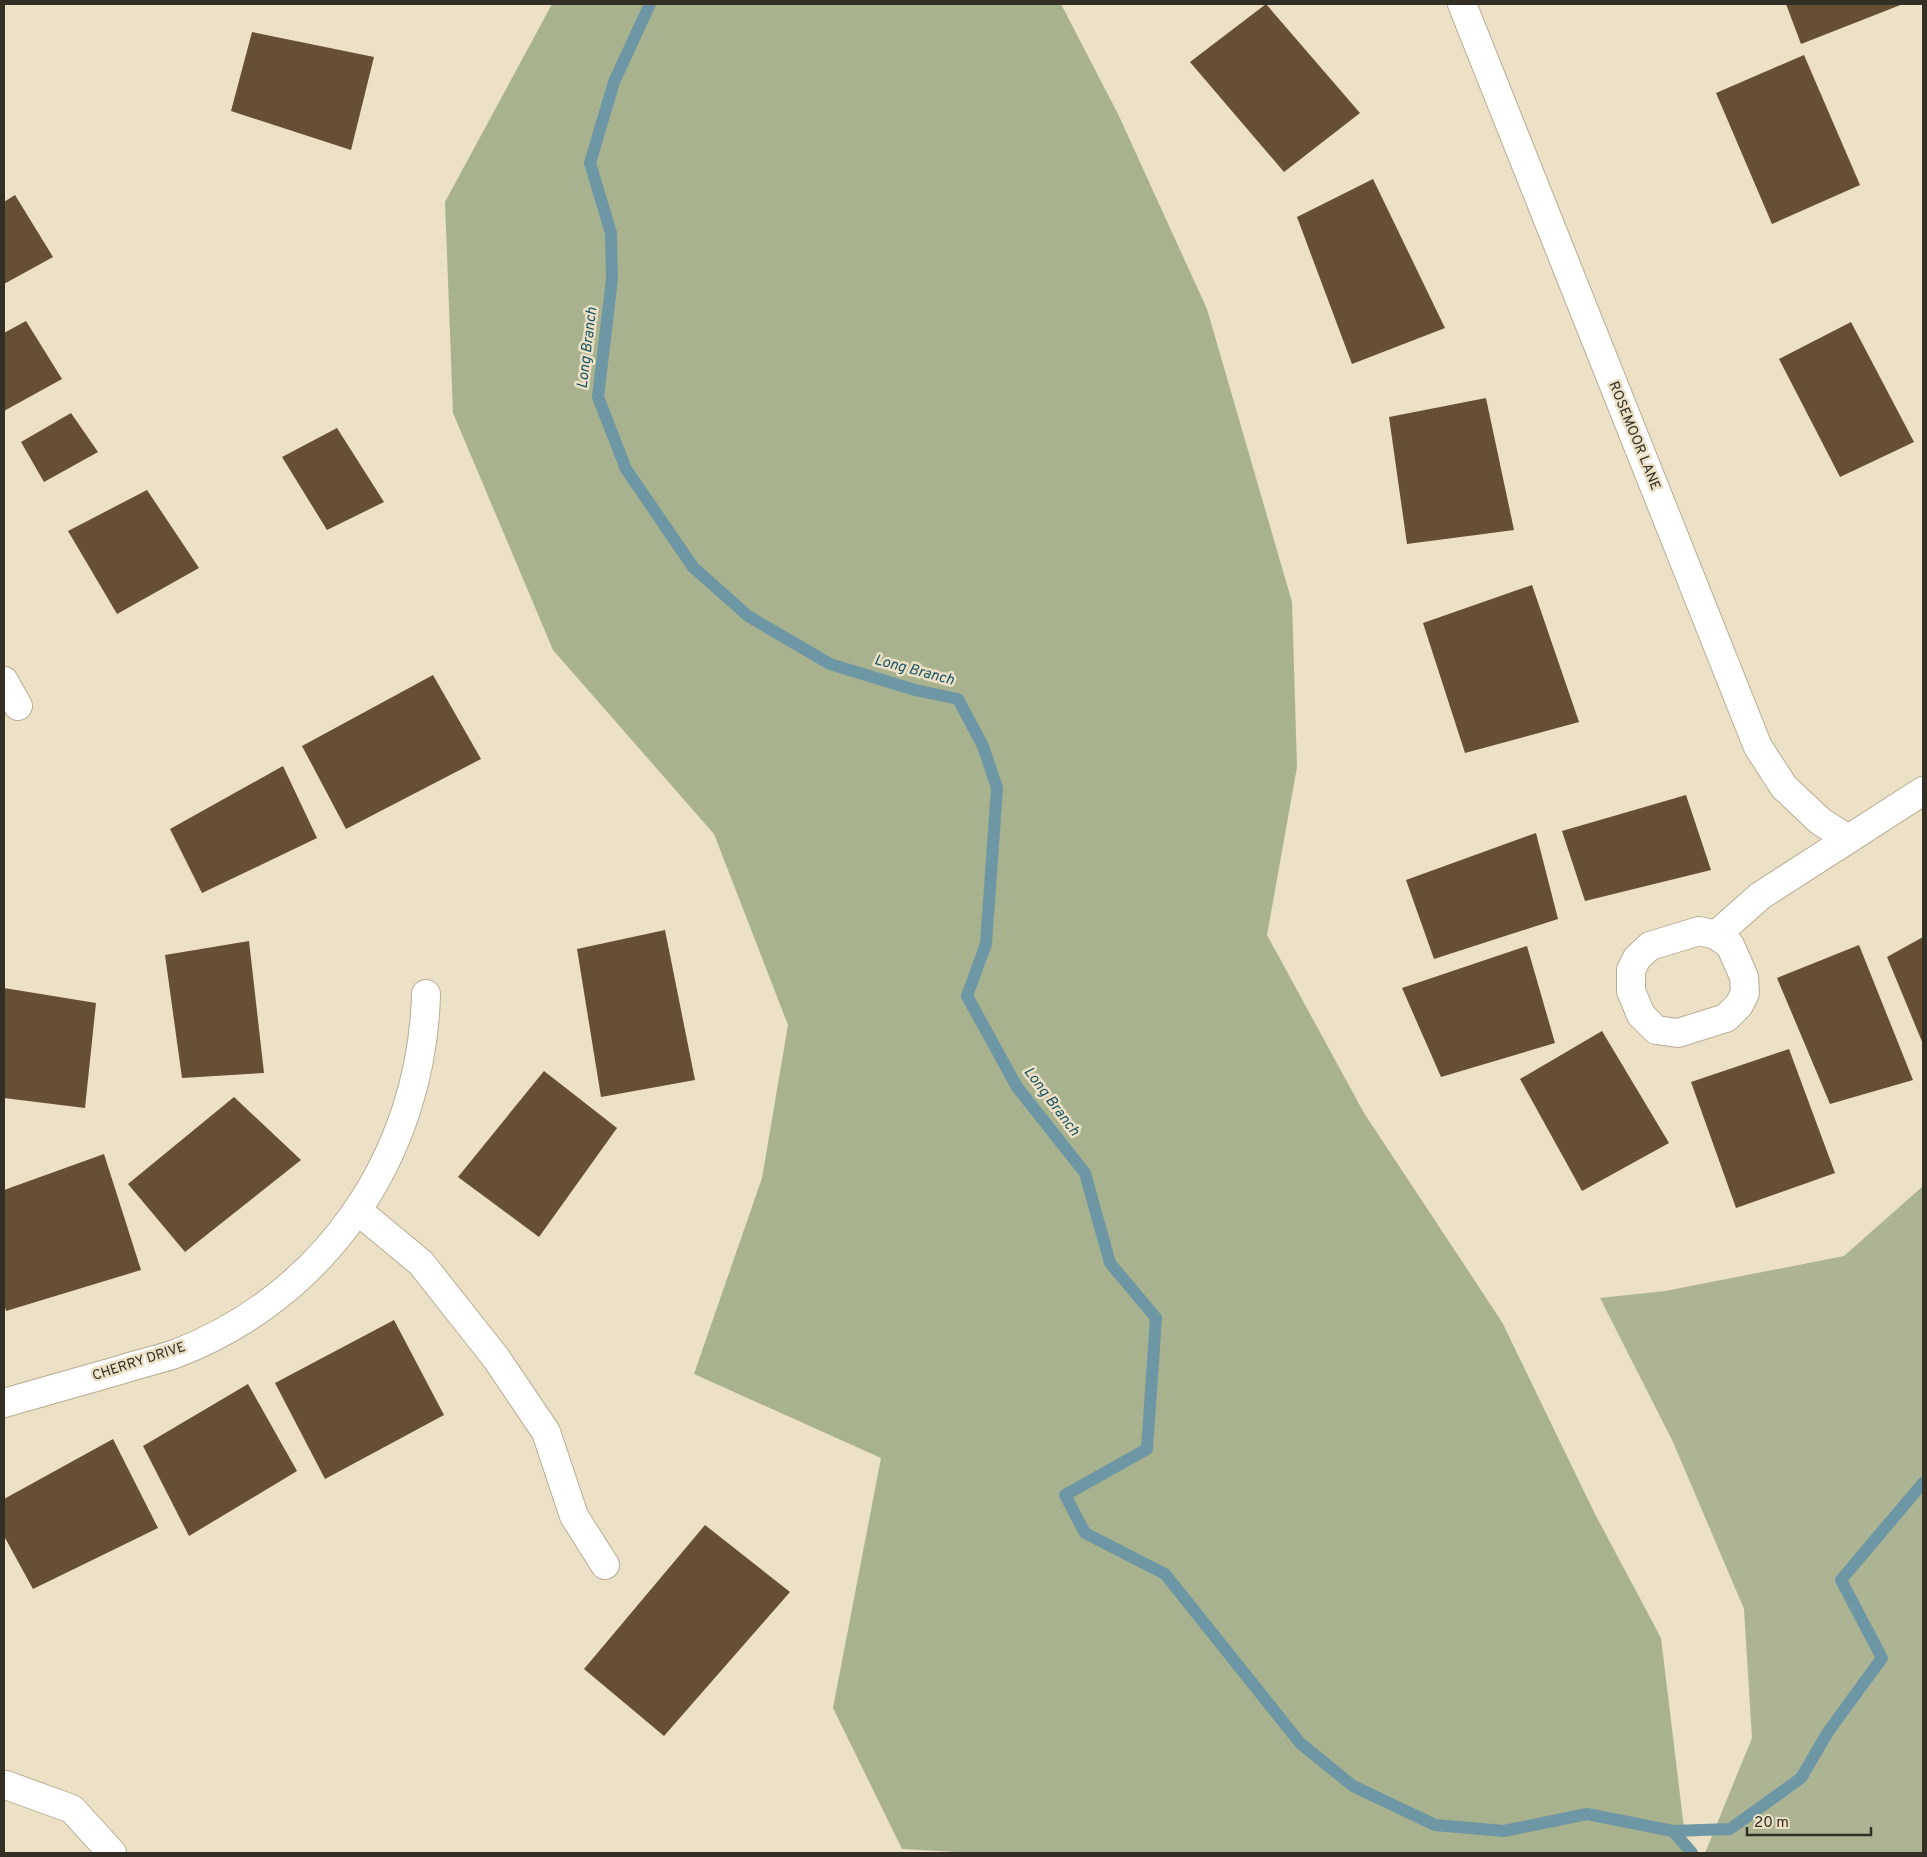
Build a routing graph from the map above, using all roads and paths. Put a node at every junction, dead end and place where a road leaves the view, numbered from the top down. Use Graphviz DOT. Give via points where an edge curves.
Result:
graph roads {
  1 [pos="1462,4"];
  2 [pos="4,681"];
  3 [pos="18,706"];
  4 [pos="1923,791"];
  5 [pos="1848,839"];
  6 [pos="1716,935"];
  7 [pos="426,994"];
  8 [pos="357,1210"];
  9 [pos="4,1403"];
  10 [pos="605,1565"];
  11 [pos="4,1786"];
  12 [pos="112,1853"];
  1 -- 5 [label="street, ROSEMOOR LANE" via="1758,747 1784,787 1820,821"];
  2 -- 3 [label="street"];
  4 -- 5 [label="street"];
  5 -- 6 [label="street" via="1760,896"];
  7 -- 8 [label="street, CHERRY DRIVE" via="414,1084 394,1144"];
  8 -- 9 [label="street, CHERRY DRIVE" via="330,1247 284,1291 232,1327 174,1354"];
  8 -- 10 [label="street" via="421,1263 496,1358 546,1432 574,1516"];
  11 -- 12 [label="street" via="72,1809"];
}
